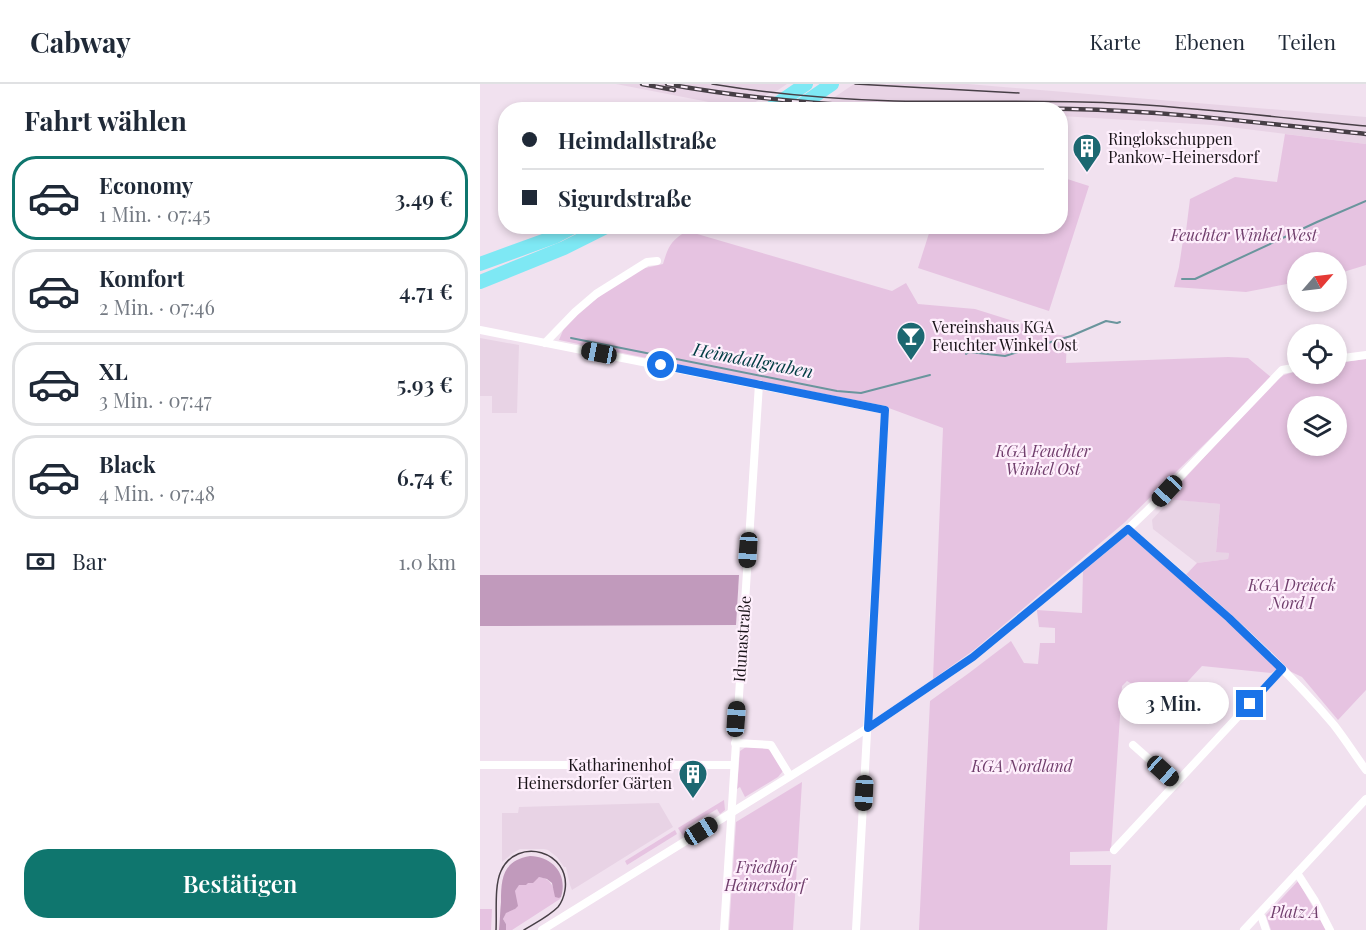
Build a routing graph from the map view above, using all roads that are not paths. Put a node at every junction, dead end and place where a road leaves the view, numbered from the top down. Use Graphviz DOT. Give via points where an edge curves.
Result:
graph roads {
  1 [pos="806,84"];
  2 [pos="832,84"];
  3 [pos="780,102"];
  4 [pos="806,102"];
  5 [pos="560,234"];
  6 [pos="592,234"];
  7 [pos="657,261"];
  8 [pos="480,264"];
  9 [pos="480,282"];
  10 [pos="480,330"];
  11 [pos="545,343"];
  12 [pos="1366,355"];
  13 [pos="1347,358"];
  14 [pos="1287,369"];
  15 [pos="759,384"];
  16 [pos="1128,529"];
  17 [pos="1282,669"];
  18 [pos="868,728"];
  19 [pos="735,743"];
  20 [pos="1132,745"];
  21 [pos="480,765"];
  22 [pos="734,765"];
  23 [pos="1366,770"];
  24 [pos="790,776"];
  25 [pos="1176,783"];
  26 [pos="1366,799"];
  27 [pos="732,812"];
  28 [pos="1114,850"];
  29 [pos="1297,873"];
  30 [pos="1259,914"];
  31 [pos="552,927"];
  32 [pos="542,930"];
  33 [pos="724,930"];
  34 [pos="856,930"];
  35 [pos="1244,930"];
  36 [pos="1266,930"];
  37 [pos="1330,930"];
  1 -- 3 [label="main road"];
  2 -- 4 [label="main road"];
  5 -- 8 [label="main road"];
  6 -- 9 [label="main road"];
  7 -- 11 [label="street" via="647,262 596,294"];
  10 -- 11 [label="street"];
  11 -- 15 [label="street"];
  12 -- 13 [label="street"];
  14 -- 16 [label="street"];
  15 -- 18 [label="street" via="885,410"];
  15 -- 19 [label="street, Idunastraße"];
  16 -- 17 [label="street"];
  16 -- 18 [label="street" via="973,657"];
  17 -- 23 [label="street" via="1334,726"];
  17 -- 25 [label="street"];
  18 -- 24 [label="street"];
  18 -- 34 [label="street"];
  19 -- 22 [label="street, Idunastraße"];
  19 -- 24 [label="street" via="771,745"];
  20 -- 25 [label="street"];
  21 -- 22 [label="street"];
  22 -- 27 [label="street, Idunastraße"];
  24 -- 27 [label="street"];
  25 -- 28 [label="street"];
  26 -- 29 [label="street"];
  27 -- 31 [label="street"];
  27 -- 33 [label="street, Idunastraße"];
  29 -- 30 [label="street"];
  29 -- 37 [label="street"];
  30 -- 35 [label="street"];
  30 -- 36 [label="street"];
  31 -- 32 [label="street"];
}
